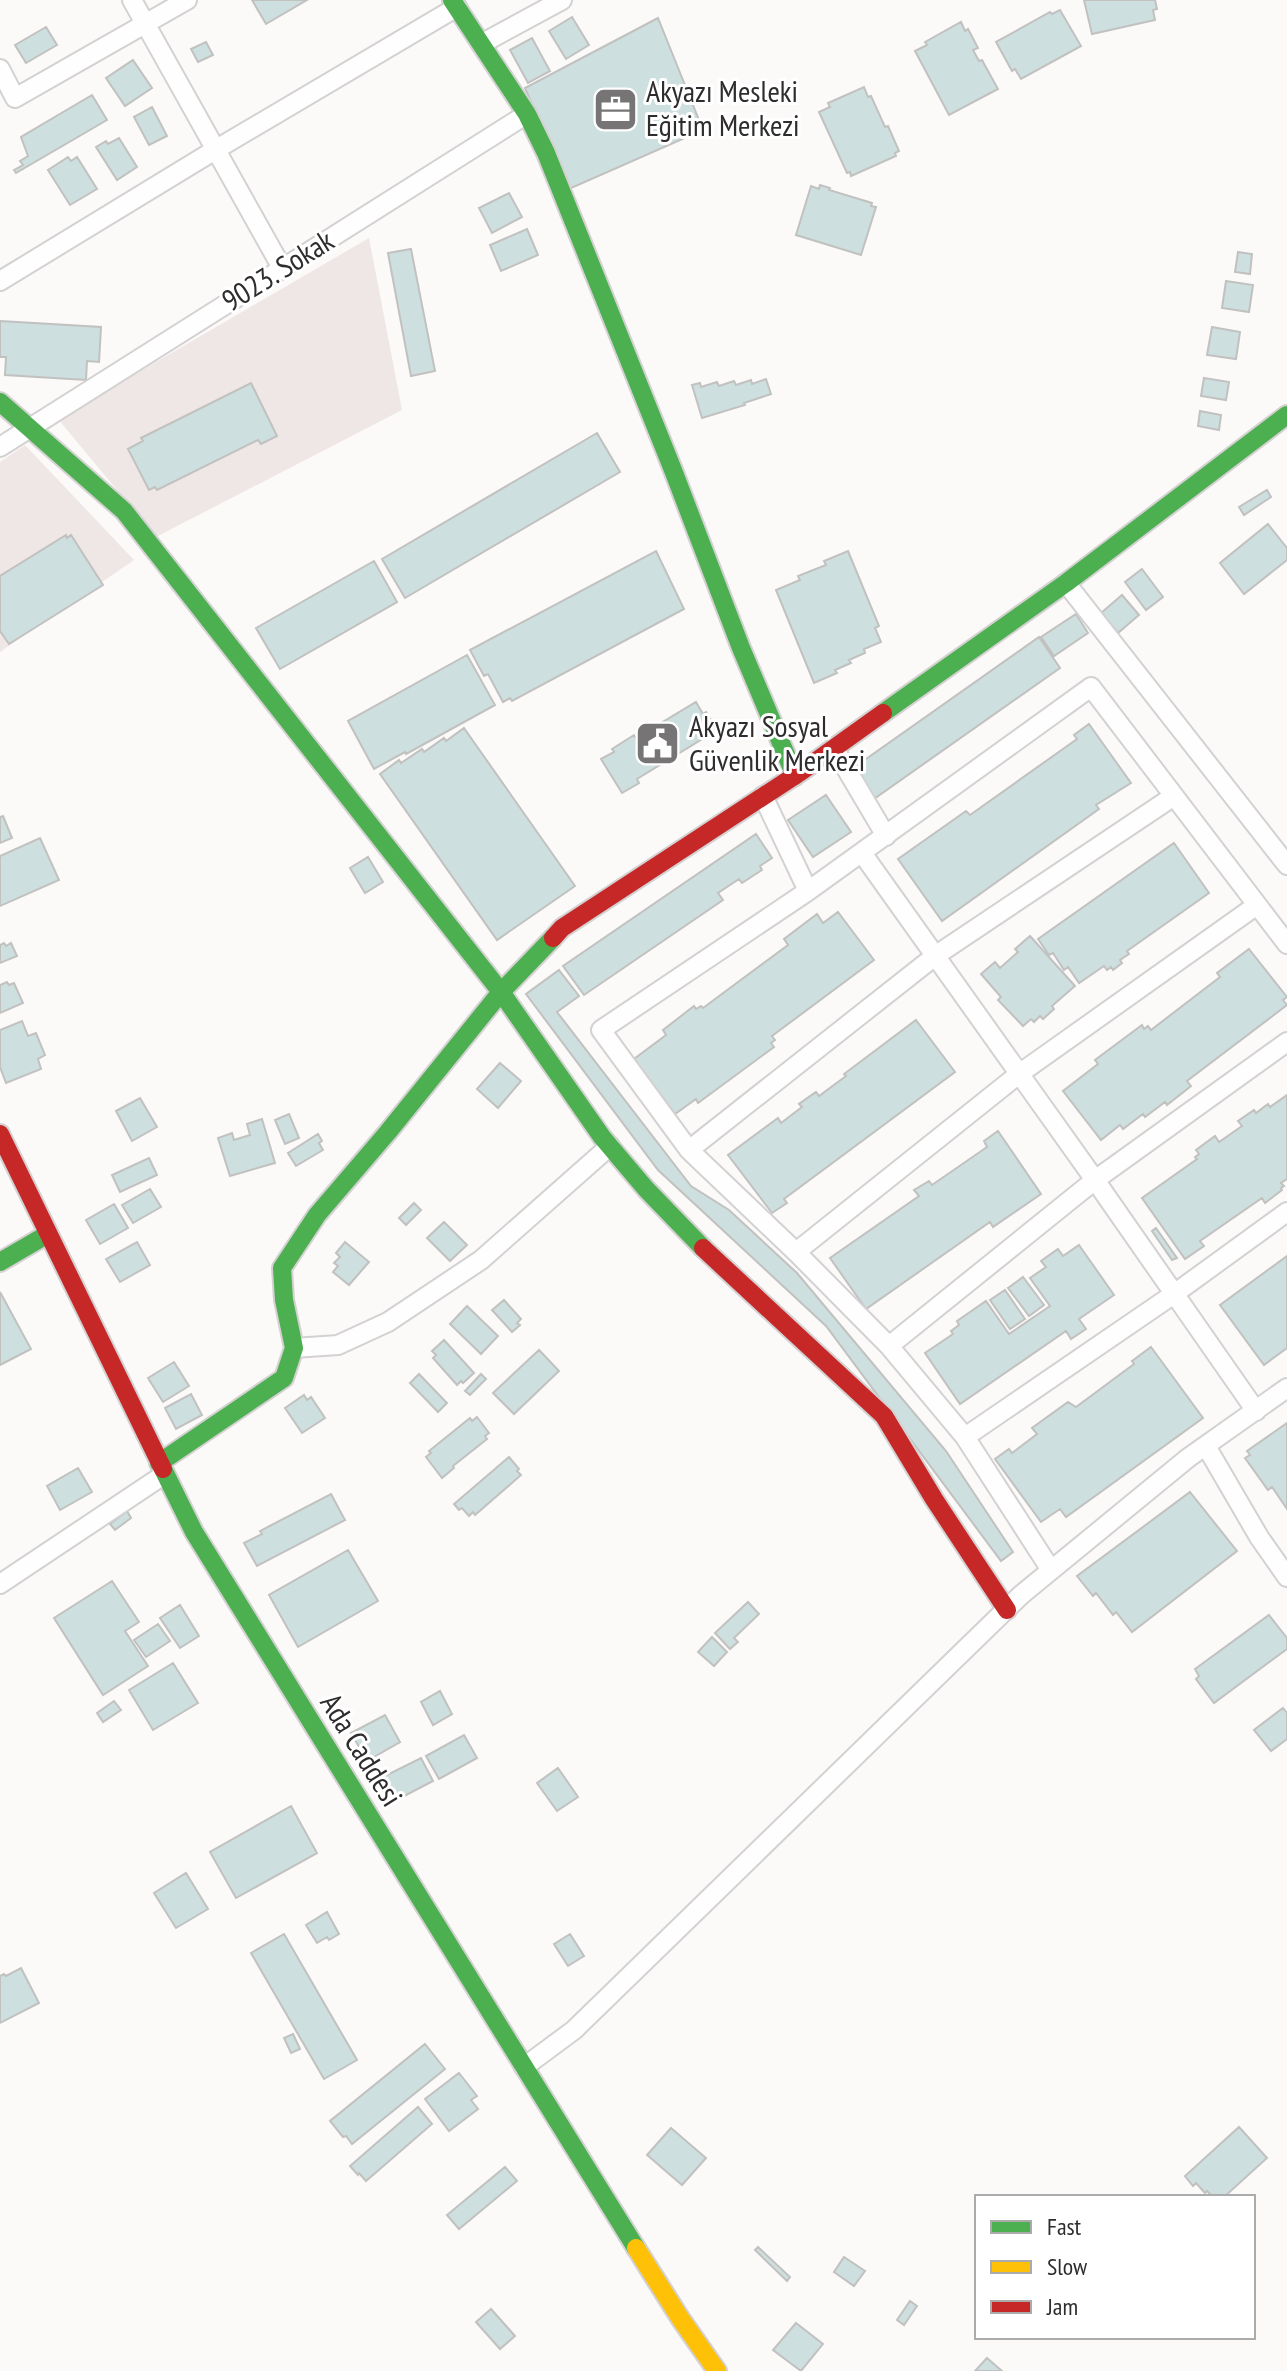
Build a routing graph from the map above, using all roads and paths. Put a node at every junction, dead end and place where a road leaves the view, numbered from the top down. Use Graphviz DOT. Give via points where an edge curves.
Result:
graph roads {
  1 [pos="132,0"];
  2 [pos="187,0"];
  3 [pos="562,0"];
  4 [pos="455,4"];
  5 [pos="145,25"];
  6 [pos="481,44"];
  7 [pos="0,69"];
  8 [pos="527,114"];
  9 [pos="215,150"];
  10 [pos="282,268"];
  11 [pos="0,281"];
  12 [pos="0,402"];
  13 [pos="1287,415"];
  14 [pos="29,427"];
  15 [pos="0,447"];
  16 [pos="1066,583"];
  17 [pos="834,748"];
  18 [pos="795,776"];
  19 [pos="763,796"];
  20 [pos="1174,796"];
  21 [pos="886,836"];
  22 [pos="862,853"];
  23 [pos="1287,865"];
  24 [pos="808,891"];
  25 [pos="1257,905"];
  26 [pos="1287,944"];
  27 [pos="935,956"];
  28 [pos="501,992"];
  29 [pos="1287,1042"];
  30 [pos="1019,1074"];
  31 [pos="0,1134"];
  32 [pos="610,1146"];
  33 [pos="689,1150"];
  34 [pos="1095,1180"];
  35 [pos="1287,1212"];
  36 [pos="48,1234"];
  37 [pos="796,1252"];
  38 [pos="0,1262"];
  39 [pos="1174,1294"];
  40 [pos="889,1346"];
  41 [pos="294,1348"];
  42 [pos="1287,1388"];
  43 [pos="1256,1411"];
  44 [pos="965,1437"];
  45 [pos="1206,1446"];
  46 [pos="162,1468"];
  47 [pos="1051,1570"];
  48 [pos="1287,1577"];
  49 [pos="0,1584"];
  50 [pos="1007,1610"];
  51 [pos="524,2067"];
  52 [pos="717,2371"];
  1 -- 5 [label="street"];
  2 -- 5 [label="street"];
  3 -- 6 [label="street"];
  4 -- 6 [label="main road"];
  4 -- 9 [label="street"];
  5 -- 7 [label="street" via="15,98"];
  5 -- 9 [label="street"];
  6 -- 8 [label="main road"];
  8 -- 10 [label="street, 9023. Sokak"];
  8 -- 18 [label="main road"];
  9 -- 10 [label="street"];
  9 -- 11 [label="street"];
  10 -- 14 [label="street, 9023. Sokak"];
  12 -- 14 [label="main road"];
  13 -- 16 [label="main road"];
  14 -- 15 [label="street, 9023. Sokak"];
  14 -- 28 [label="main road" via="124,511"];
  16 -- 17 [label="main road"];
  16 -- 23 [label="street"];
  17 -- 18 [label="main road"];
  17 -- 21 [label="street"];
  18 -- 19 [label="main road"];
  19 -- 24 [label="street"];
  19 -- 28 [label="main road" via="562,928"];
  20 -- 21 [label="street" via="1091,687"];
  20 -- 25 [label="street"];
  20 -- 27 [label="street"];
  21 -- 22 [label="street"];
  22 -- 24 [label="street"];
  22 -- 27 [label="street"];
  24 -- 33 [label="street" via="601,1030"];
  25 -- 26 [label="street"];
  25 -- 30 [label="street"];
  27 -- 30 [label="street"];
  27 -- 33 [label="street"];
  28 -- 32 [label="main road"];
  28 -- 41 [label="main road" via="317,1215 282,1268"];
  29 -- 34 [label="street"];
  30 -- 34 [label="street"];
  30 -- 37 [label="street"];
  31 -- 36 [label="main road, Ada Caddesi"];
  32 -- 41 [label="street" via="481,1260 388,1322 338,1345"];
  32 -- 50 [label="main road" via="717,1263 884,1416"];
  33 -- 37 [label="street"];
  34 -- 39 [label="street"];
  34 -- 40 [label="street"];
  35 -- 39 [label="street"];
  36 -- 38 [label="main road"];
  36 -- 46 [label="main road, Ada Caddesi"];
  37 -- 40 [label="street"];
  39 -- 43 [label="street"];
  39 -- 44 [label="street"];
  40 -- 44 [label="street"];
  41 -- 46 [label="main road" via="284,1378"];
  42 -- 43 [label="street"];
  43 -- 45 [label="street"];
  44 -- 47 [label="street"];
  45 -- 47 [label="street"];
  45 -- 48 [label="street"];
  46 -- 49 [label="street"];
  46 -- 51 [label="main road, Ada Caddesi" via="194,1532"];
  47 -- 50 [label="street"];
  50 -- 51 [label="street" via="574,2030"];
  51 -- 52 [label="main road, Ada Caddesi"];
}
